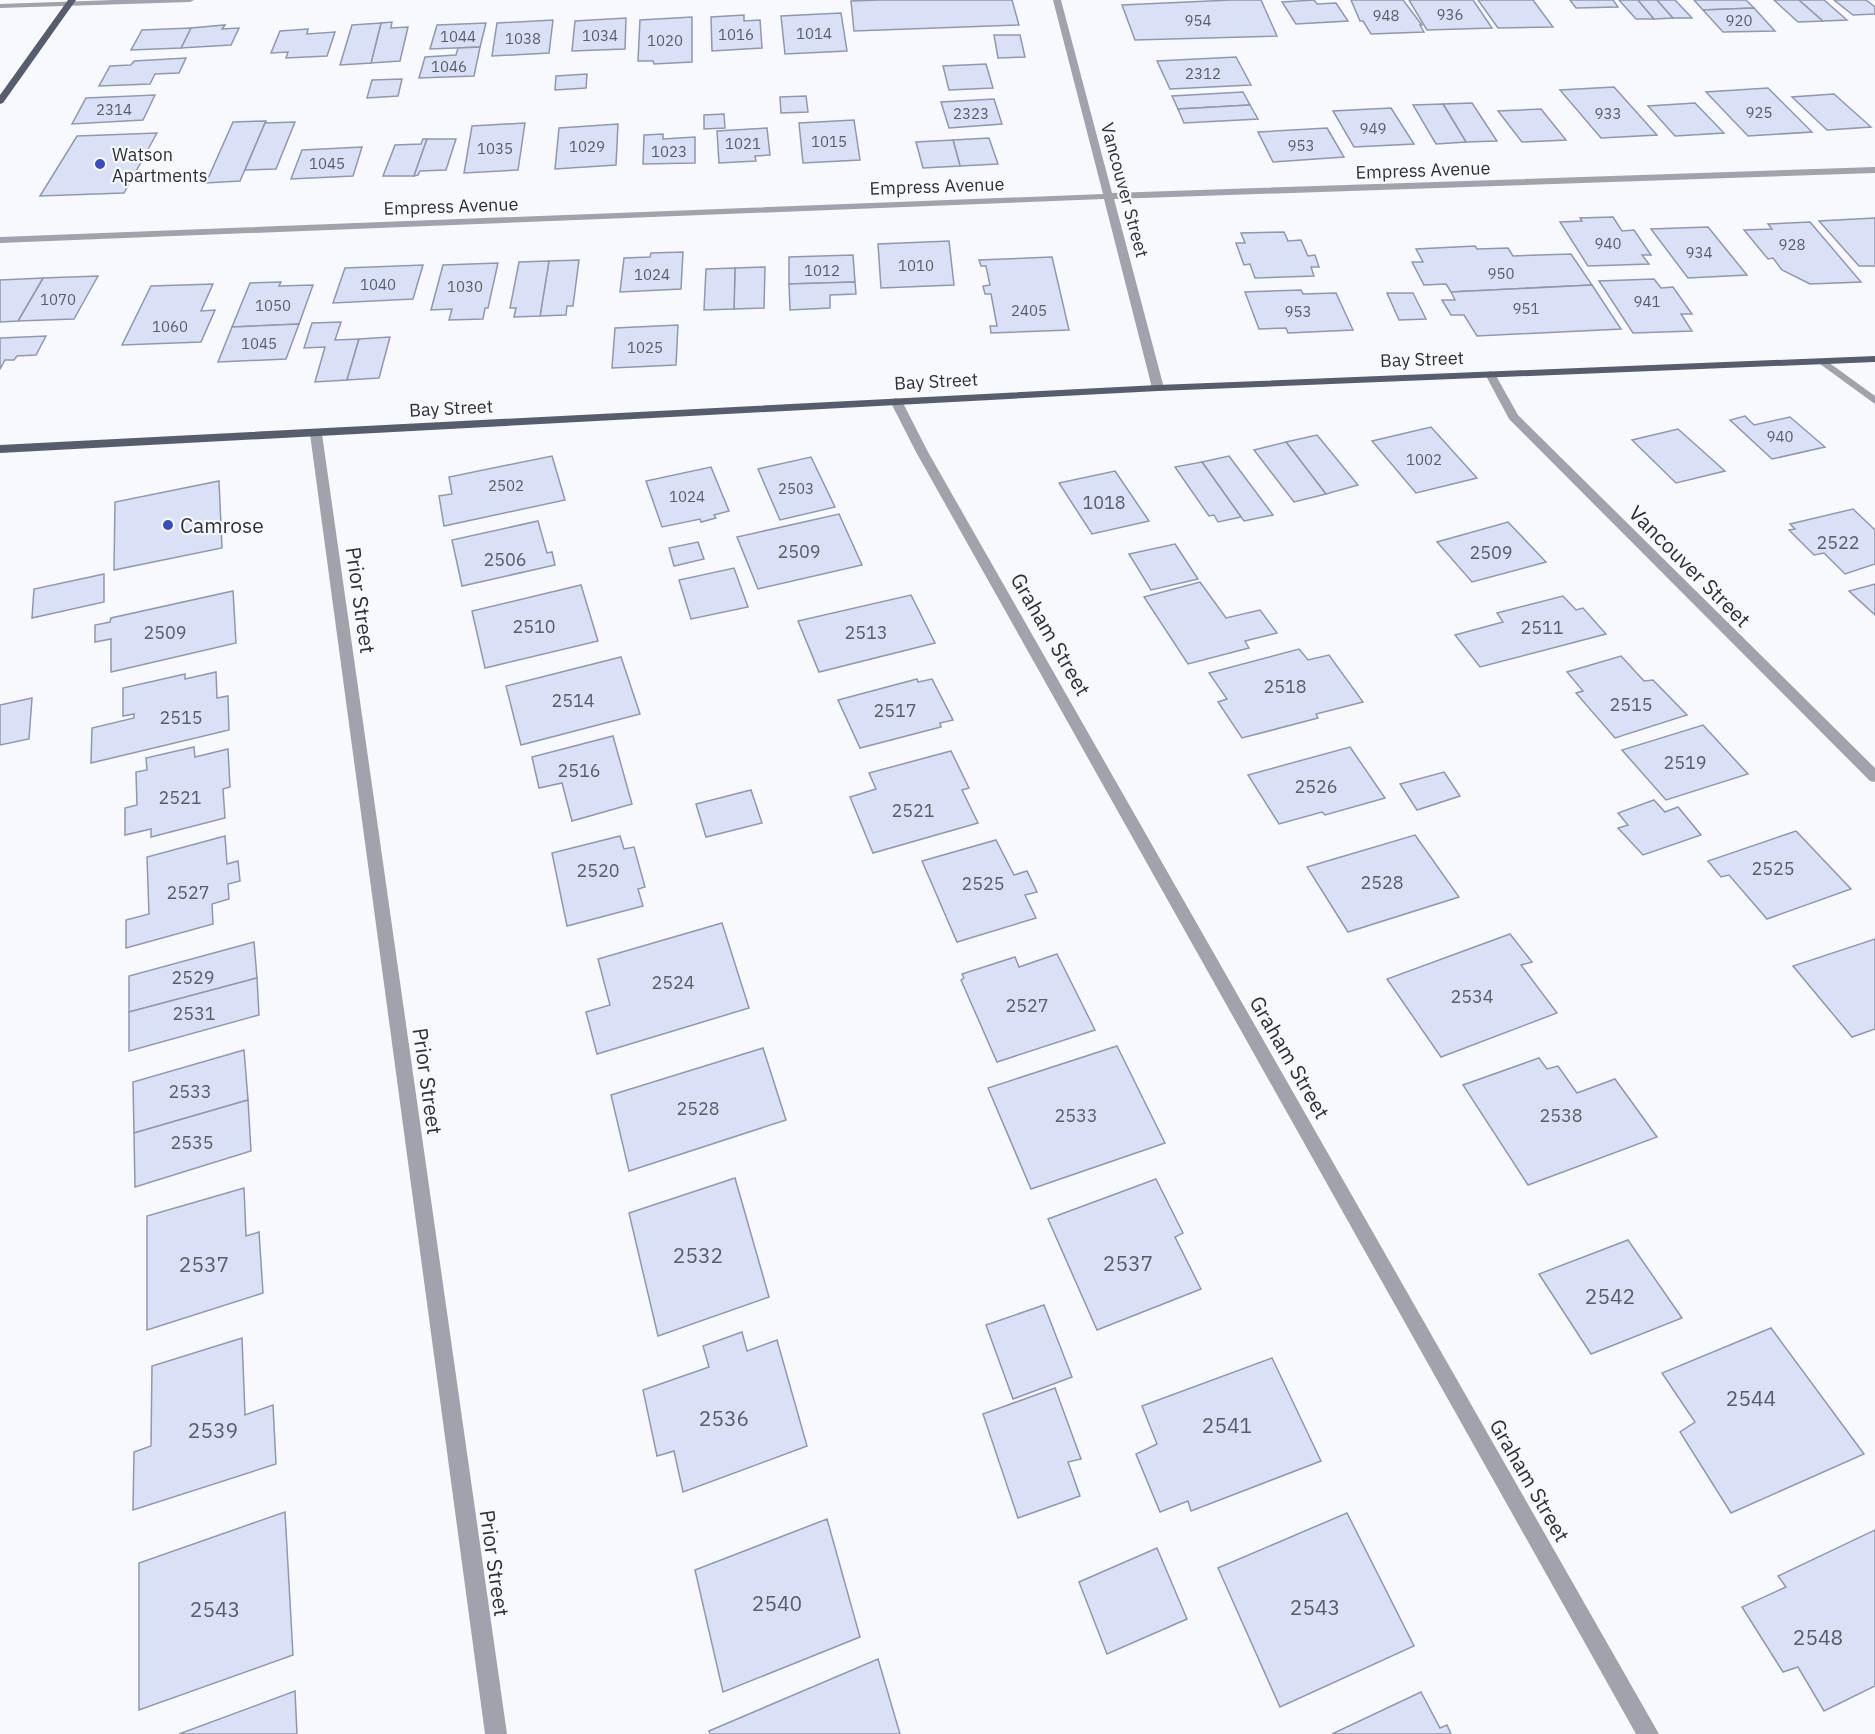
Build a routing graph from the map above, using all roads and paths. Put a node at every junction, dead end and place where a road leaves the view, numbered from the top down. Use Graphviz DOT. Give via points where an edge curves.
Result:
graph roads {
  1 [pos="190,0"];
  2 [pos="1057,0"];
  3 [pos="71,2"];
  4 [pos="0,6"];
  5 [pos="0,101"];
  6 [pos="1875,170"];
  7 [pos="1108,198"];
  8 [pos="0,240"];
  9 [pos="1875,359"];
  10 [pos="1824,362"];
  11 [pos="1490,374"];
  12 [pos="1158,388"];
  13 [pos="896,401"];
  14 [pos="1875,401"];
  15 [pos="316,434"];
  16 [pos="0,449"];
  17 [pos="1875,777"];
  18 [pos="496,1734"];
  19 [pos="1648,1734"];
  1 -- 3 [label="street"];
  2 -- 7 [label="street, Vancouver Street"];
  3 -- 4 [label="street"];
  3 -- 5 [label="main road"];
  6 -- 7 [label="street, Empress Avenue"];
  7 -- 8 [label="street, Empress Avenue"];
  7 -- 12 [label="street, Vancouver Street"];
  9 -- 10 [label="main road, Bay Street"];
  10 -- 11 [label="main road, Bay Street"];
  10 -- 14 [label="street"];
  11 -- 12 [label="main road, Bay Street"];
  11 -- 17 [label="street, Vancouver Street" via="1513,417"];
  12 -- 13 [label="main road, Bay Street"];
  13 -- 15 [label="main road, Bay Street"];
  13 -- 19 [label="street, Graham Street"];
  15 -- 16 [label="main road, Bay Street"];
  15 -- 18 [label="street, Prior Street"];
}
